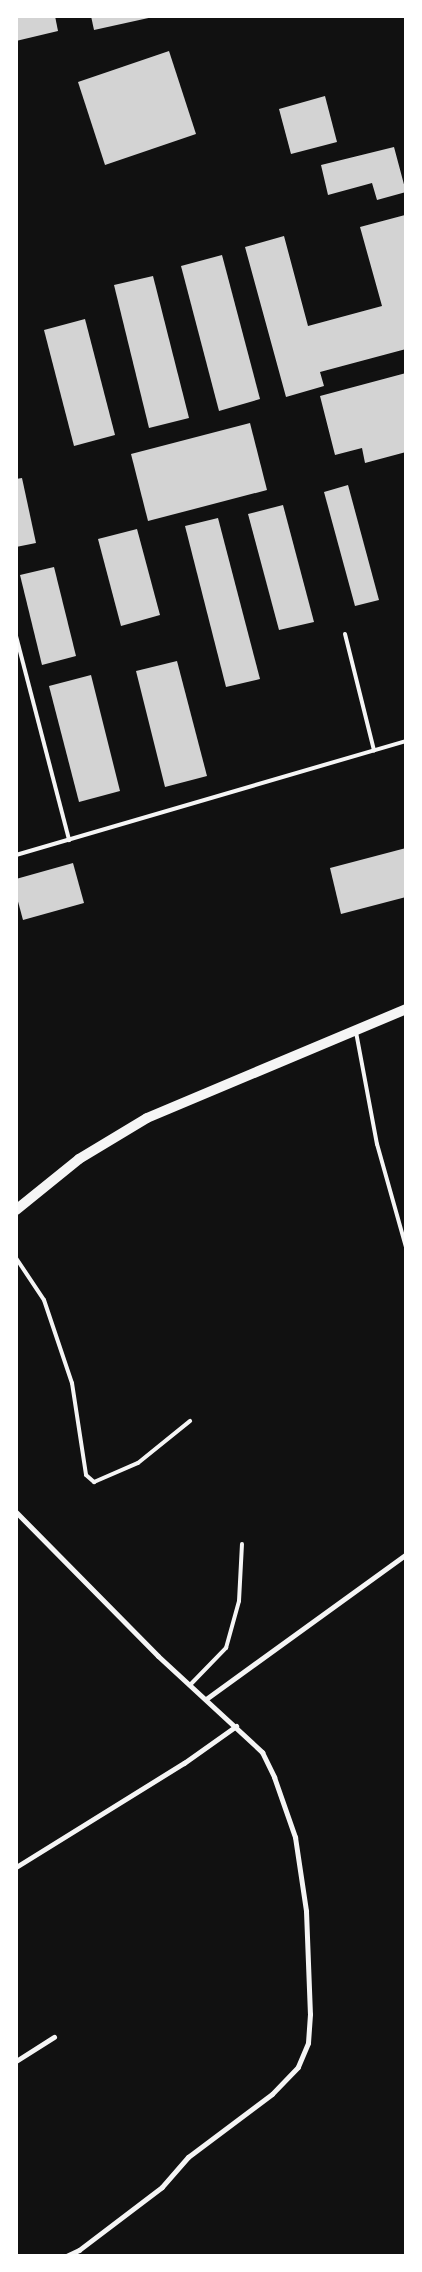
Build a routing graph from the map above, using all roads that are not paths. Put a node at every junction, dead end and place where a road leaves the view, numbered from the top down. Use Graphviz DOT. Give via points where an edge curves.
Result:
graph roads {
  1 [pos="345,634"];
  2 [pos="16,636"];
  3 [pos="406,741"];
  4 [pos="374,750"];
  5 [pos="69,840"];
  6 [pos="16,856"];
  7 [pos="406,1010"];
  8 [pos="355,1031"];
  9 [pos="16,1210"];
  10 [pos="406,1247"];
  11 [pos="16,1258"];
  12 [pos="190,1421"];
  13 [pos="16,1512"];
  14 [pos="242,1544"];
  15 [pos="406,1554"];
  16 [pos="190,1685"];
  17 [pos="206,1699"];
  18 [pos="236,1726"];
  19 [pos="16,1867"];
  20 [pos="54,2037"];
  21 [pos="16,2061"];
  22 [pos="66,2256"];
  1 -- 4 [label="lane"];
  2 -- 5 [label="lane"];
  3 -- 4 [label="lane"];
  4 -- 5 [label="lane"];
  5 -- 6 [label="lane"];
  7 -- 8 [label="main road"];
  8 -- 9 [label="main road" via="147,1118 79,1158"];
  8 -- 10 [label="lane" via="377,1144"];
  11 -- 12 [label="lane" via="44,1300 72,1383 86,1475 94,1482 138,1463"];
  13 -- 16 [label="street"];
  14 -- 16 [label="lane" via="240,1601 226,1648"];
  15 -- 17 [label="street"];
  16 -- 17 [label="street"];
  17 -- 18 [label="street"];
  18 -- 19 [label="street" via="184,1763"];
  18 -- 22 [label="street" via="262,1752 296,1837 306,1911 308,2043 298,2066 272,2094 188,2157 162,2187 79,2250"];
  20 -- 21 [label="street"];
}
